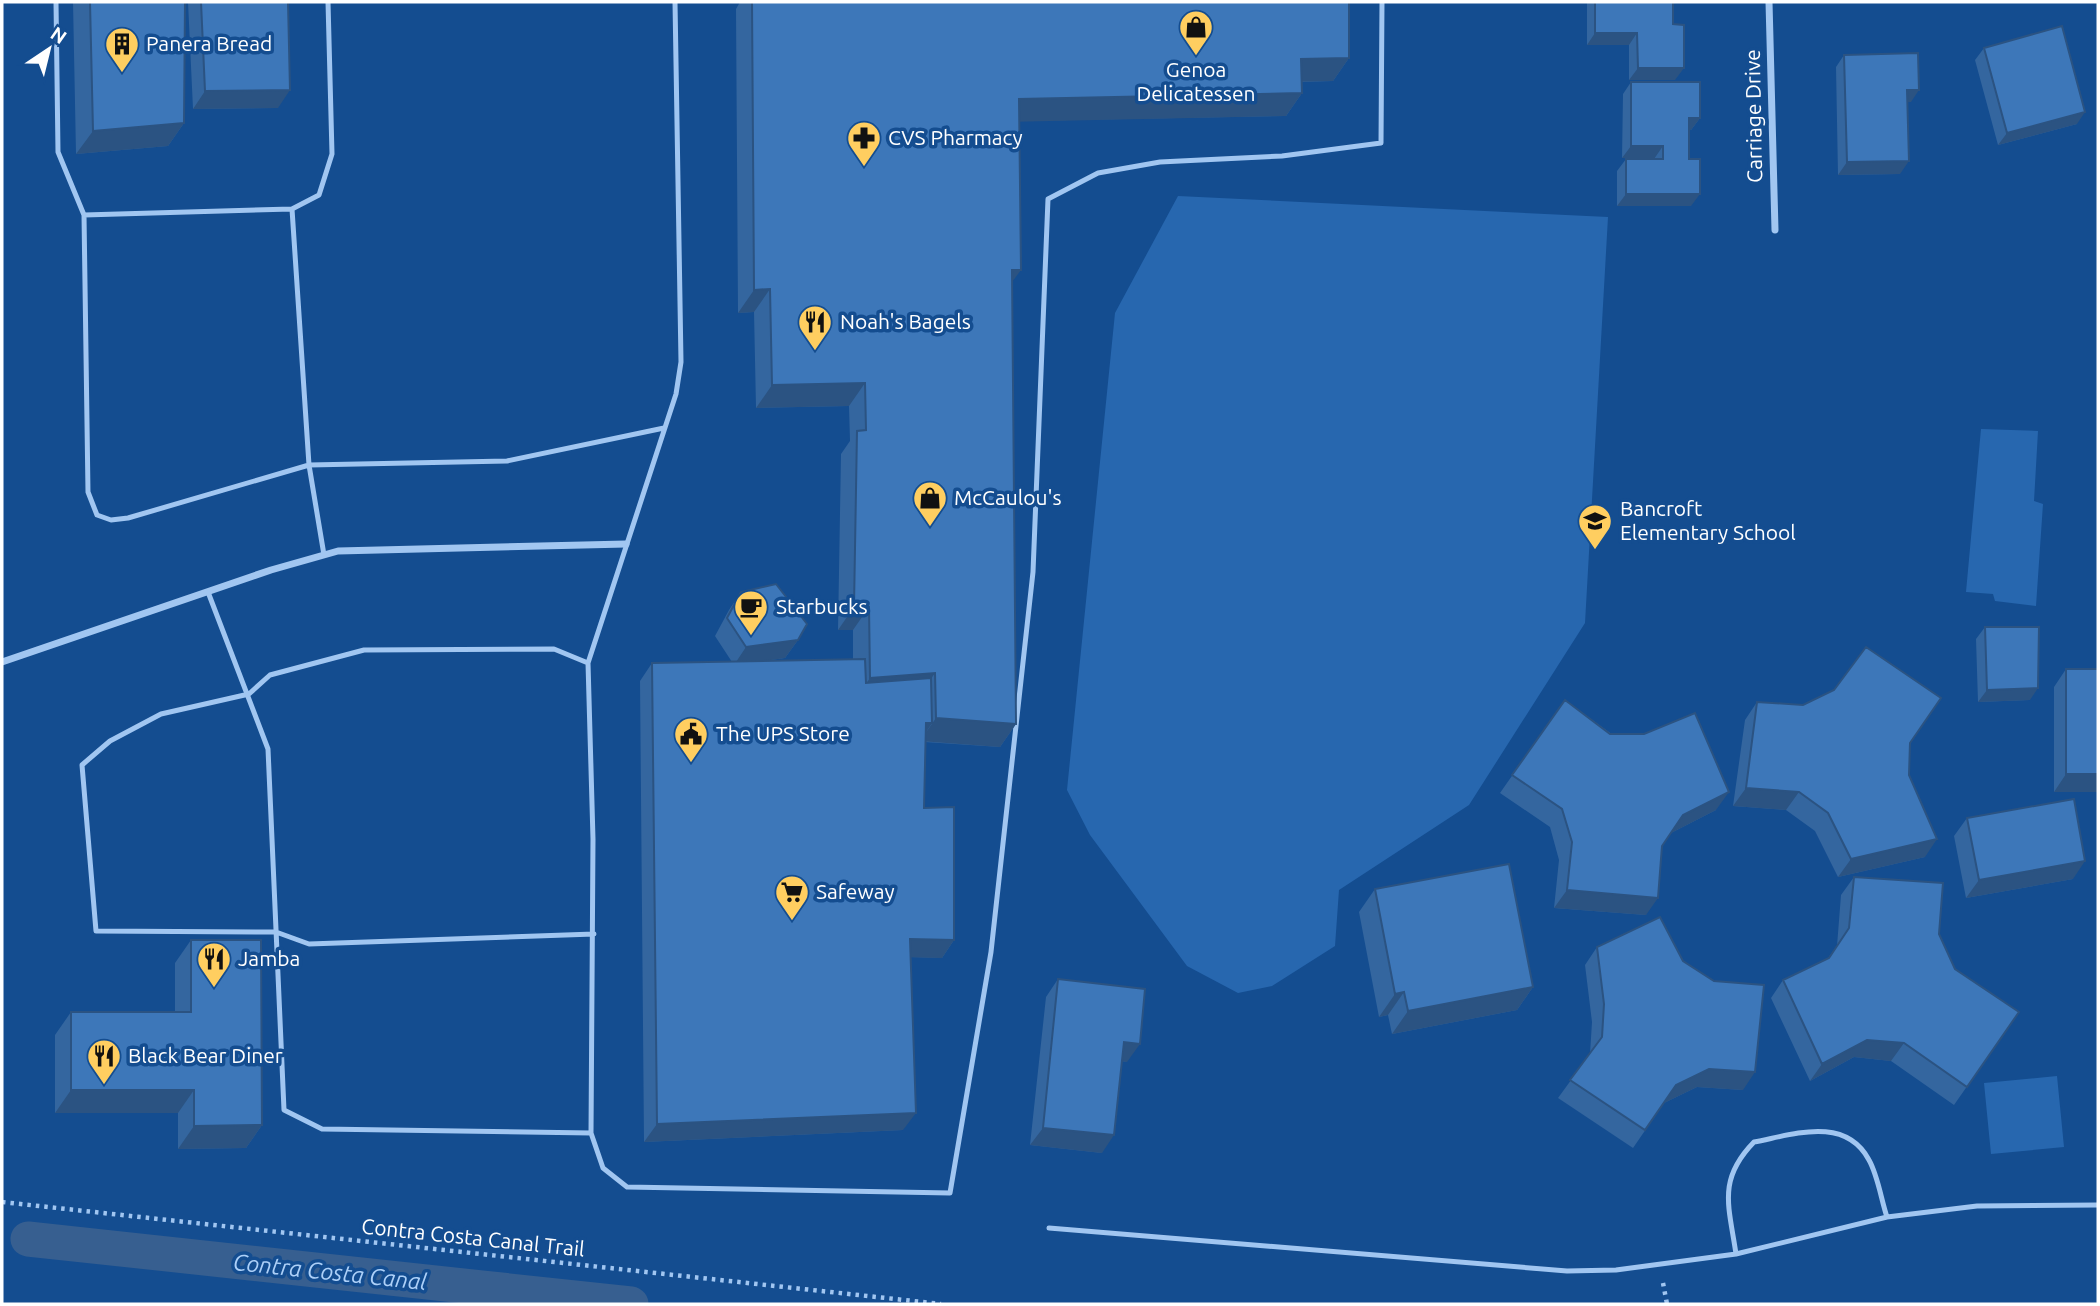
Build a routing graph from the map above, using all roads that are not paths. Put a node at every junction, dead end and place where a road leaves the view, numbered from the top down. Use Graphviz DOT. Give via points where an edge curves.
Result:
graph roads {
  1 [pos="55,2"];
  2 [pos="328,2"];
  3 [pos="675,2"];
  4 [pos="1381,2"];
  5 [pos="1769,2"];
  6 [pos="292,209"];
  7 [pos="84,215"];
  8 [pos="1774,230"];
  9 [pos="664,428"];
  10 [pos="309,465"];
  11 [pos="626,544"];
  12 [pos="324,555"];
  13 [pos="208,592"];
  14 [pos="2,662"];
  15 [pos="588,663"];
  16 [pos="250,694"];
  17 [pos="276,932"];
  18 [pos="594,933"];
  19 [pos="591,1133"];
  20 [pos="2098,1205"];
  21 [pos="1887,1217"];
  22 [pos="1049,1228"];
  23 [pos="1736,1254"];
  1 -- 7 [label="lane" via="58,152"];
  2 -- 6 [label="lane" via="332,154 319,194"];
  3 -- 9 [label="lane" via="681,362"];
  4 -- 19 [label="lane" via="1381,143 1282,156 1160,162 1098,173 1048,199 1033,572 991,952 950,1193 627,1187 603,1168"];
  5 -- 8 [label="street, Carriage Drive"];
  6 -- 7 [label="lane"];
  6 -- 10 [label="lane"];
  7 -- 10 [label="lane" via="88,492 97,515 111,520 128,518"];
  9 -- 10 [label="lane" via="507,461"];
  9 -- 11 [label="lane"];
  10 -- 12 [label="lane"];
  11 -- 12 [label="street" via="389,548"];
  11 -- 15 [label="lane"];
  12 -- 13 [label="street"];
  13 -- 14 [label="street"];
  13 -- 16 [label="lane"];
  15 -- 16 [label="lane" via="554,649 363,650 270,675"];
  15 -- 18 [label="lane"];
  16 -- 17 [label="lane" via="268,749"];
  16 -- 17 [label="lane" via="161,714 110,741 82,765 96,931"];
  17 -- 18 [label="lane" via="309,944"];
  17 -- 19 [label="lane" via="284,1110 322,1129"];
  18 -- 19 [label="lane"];
  20 -- 21 [label="lane" via="1977,1206"];
  21 -- 23 [label="lane"];
  21 -- 23 [label="lane" via="1869,1159 1840,1133 1817,1130 1754,1142 1731,1170 1726,1193"];
  22 -- 23 [label="lane" via="1567,1271 1616,1270"];
}
